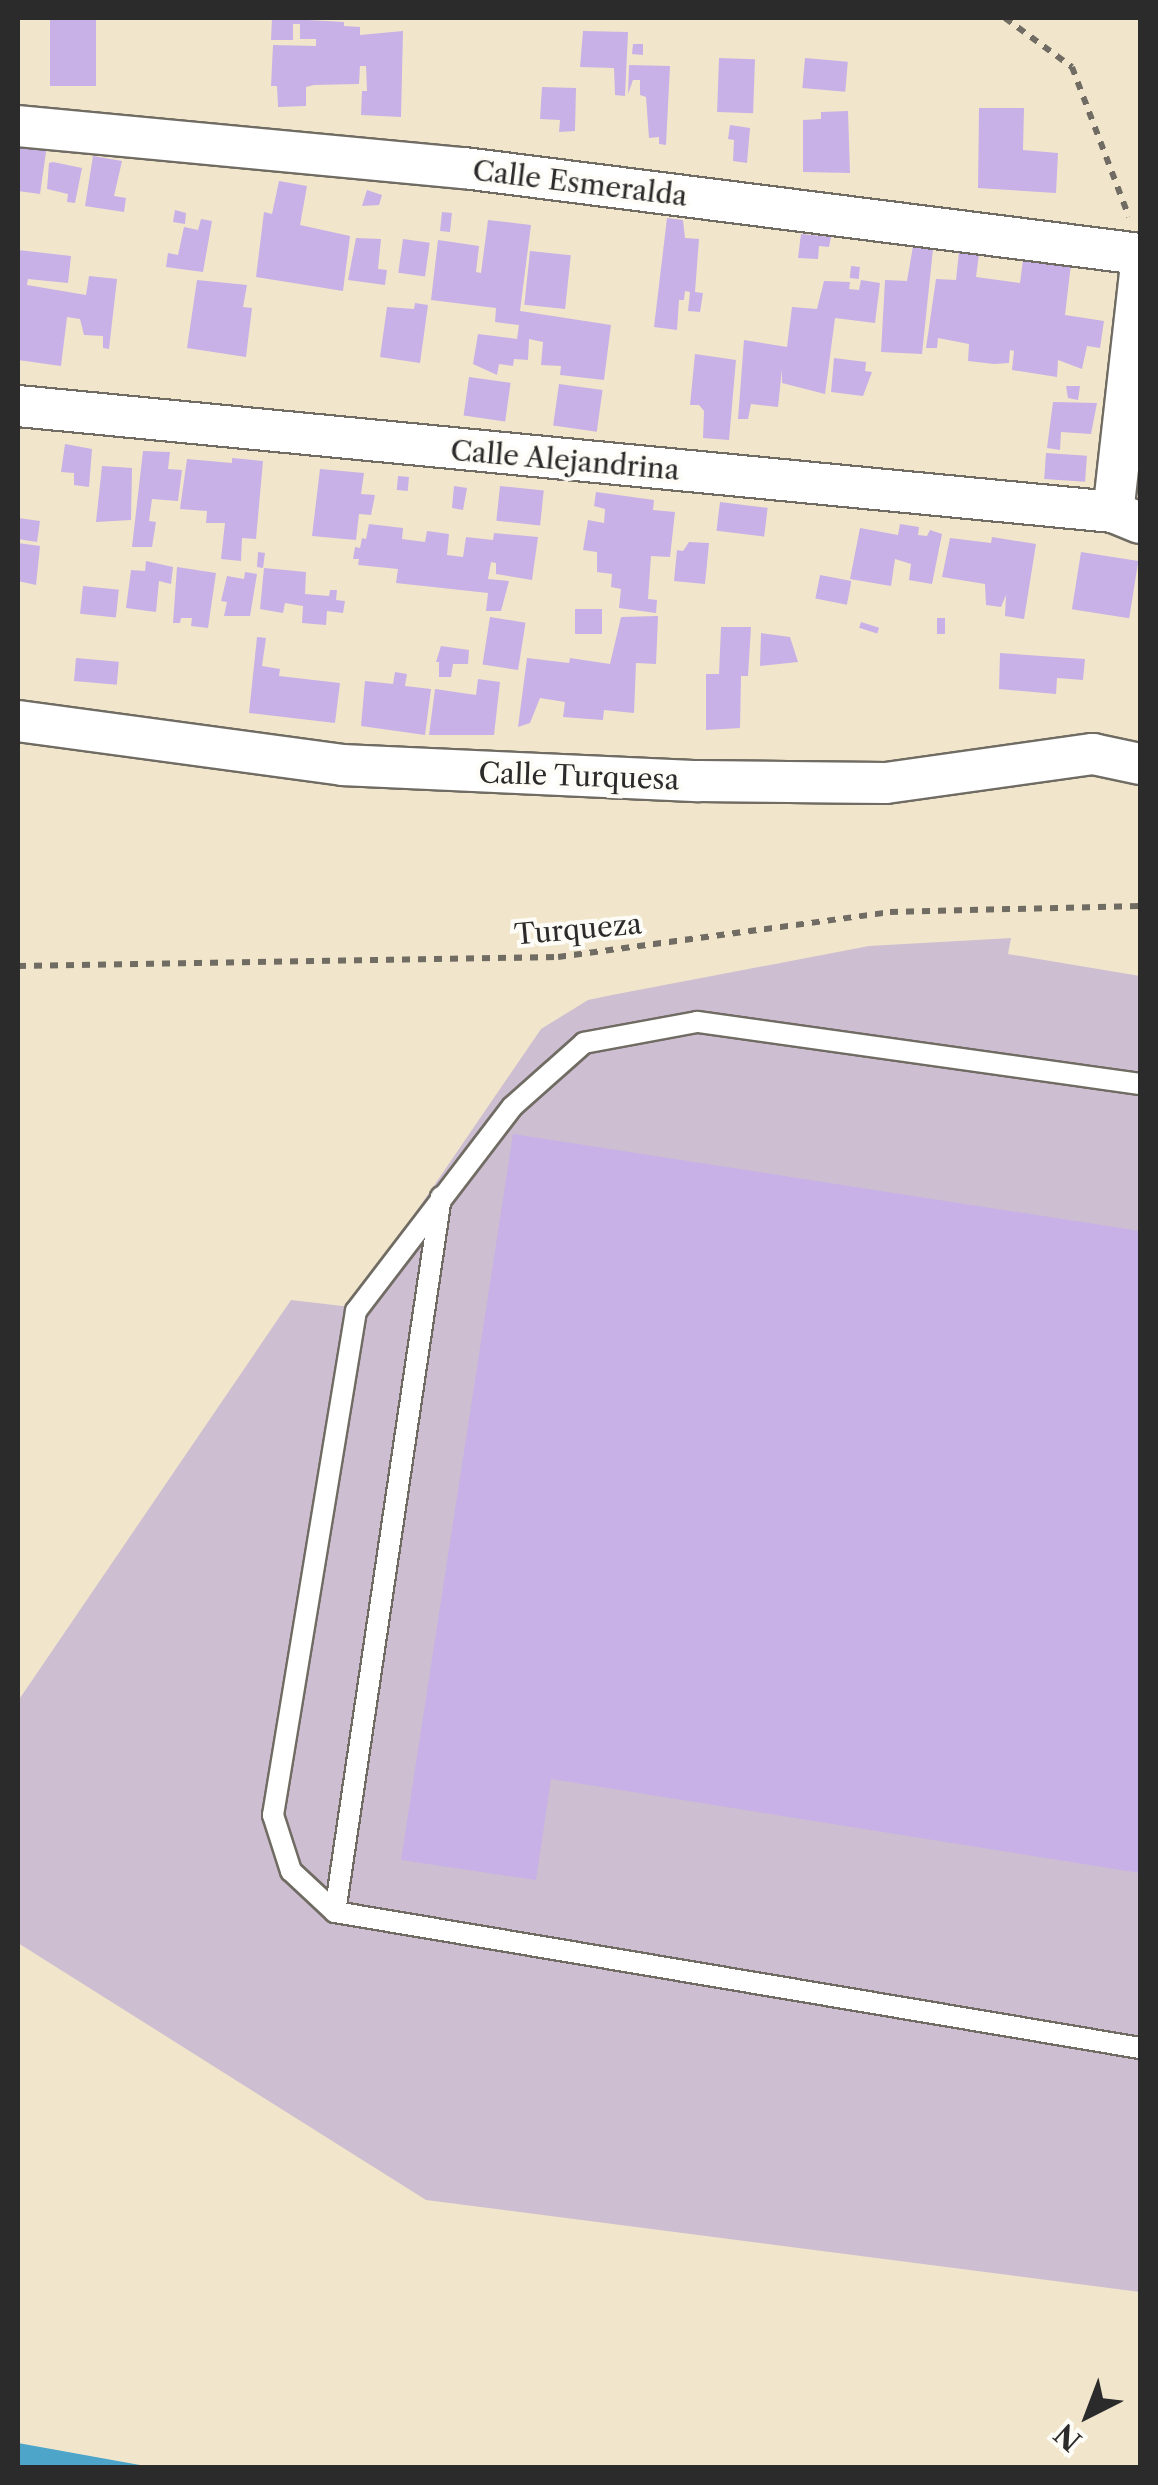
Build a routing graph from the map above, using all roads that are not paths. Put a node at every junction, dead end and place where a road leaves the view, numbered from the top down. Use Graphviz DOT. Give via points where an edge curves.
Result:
graph roads {
  1 [pos="18,126"];
  2 [pos="1137,242"];
  3 [pos="1140,273"];
  4 [pos="18,406"];
  5 [pos="1127,518"];
  6 [pos="18,720"];
  7 [pos="1140,764"];
  8 [pos="1140,1084"];
  9 [pos="442,1194"];
  10 [pos="335,1912"];
  11 [pos="1140,2048"];
  1 -- 2 [label="street, Calle Esmeralda"];
  3 -- 5 [label="street"];
  4 -- 5 [label="street, Calle Alejandrina"];
  6 -- 7 [label="street, Calle Turquesa" via="342,765 679,780 886,783 1094,754"];
  8 -- 9 [label="lane" via="697,1022 584,1043 512,1107"];
  9 -- 10 [label="lane"];
  9 -- 10 [label="lane" via="356,1311 272,1814 291,1871"];
  10 -- 11 [label="lane"];
}
